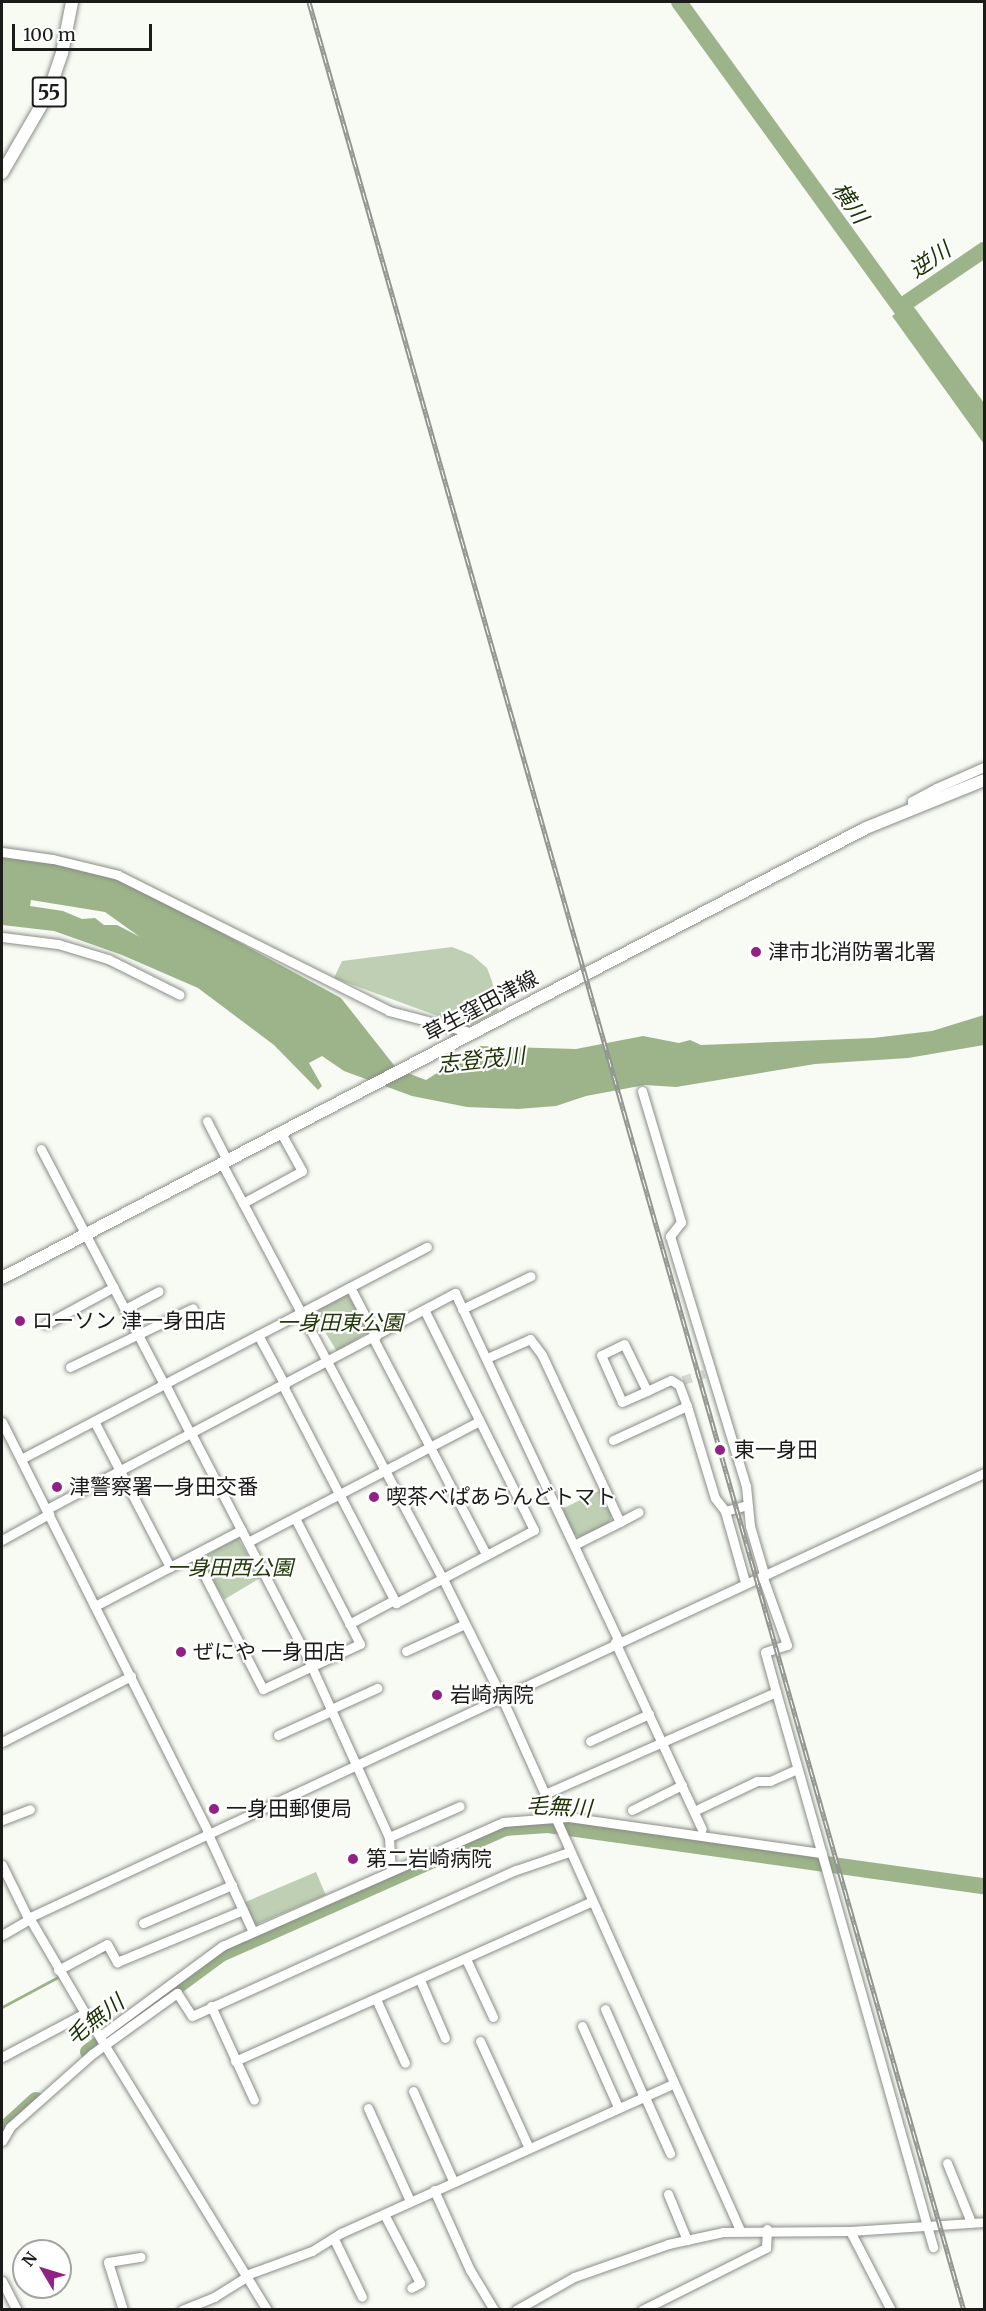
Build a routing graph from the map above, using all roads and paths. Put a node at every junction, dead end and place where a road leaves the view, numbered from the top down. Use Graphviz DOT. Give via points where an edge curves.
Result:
graph roads {
  1 [pos="72,2"];
  2 [pos="2,173"];
  3 [pos="984,767"];
  4 [pos="984,780"];
  5 [pos="912,808"];
  6 [pos="2,852"];
  7 [pos="2,937"];
  8 [pos="180,995"];
  9 [pos="473,1032"];
  10 [pos="642,1091"];
  11 [pos="207,1121"];
  12 [pos="281,1133"];
  13 [pos="41,1149"];
  14 [pos="224,1161"];
  15 [pos="243,1203"];
  16 [pos="86,1234"];
  17 [pos="427,1247"];
  18 [pos="531,1276"];
  19 [pos="2,1278"];
  20 [pos="114,1287"];
  21 [pos="350,1287"];
  22 [pos="159,1291"];
  23 [pos="193,1308"];
  24 [pos="125,1309"];
  25 [pos="462,1309"];
  26 [pos="425,1311"];
  27 [pos="300,1313"];
  28 [pos="46,1324"];
  29 [pos="136,1332"];
  30 [pos="258,1335"];
  31 [pos="375,1338"];
  32 [pos="487,1358"];
  33 [pos="326,1363"];
  34 [pos="70,1367"];
  35 [pos="164,1384"];
  36 [pos="284,1385"];
  37 [pos="647,1391"];
  38 [pos="687,1406"];
  39 [pos="94,1421"];
  40 [pos="479,1421"];
  41 [pos="2,1422"];
  42 [pos="190,1433"];
  43 [pos="613,1440"];
  44 [pos="430,1447"];
  45 [pos="21,1459"];
  46 [pos="119,1471"];
  47 [pos="383,1471"];
  48 [pos="984,1473"];
  49 [pos="339,1494"];
  50 [pos="747,1505"];
  51 [pos="725,1511"];
  52 [pos="48,1512"];
  53 [pos="639,1512"];
  54 [pos="295,1518"];
  55 [pos="620,1522"];
  56 [pos="242,1530"];
  57 [pos="2,1540"];
  58 [pos="248,1542"];
  59 [pos="574,1545"];
  60 [pos="486,1554"];
  61 [pos="194,1555"];
  62 [pos="170,1567"];
  63 [pos="763,1574"];
  64 [pos="442,1577"];
  65 [pos="745,1582"];
  66 [pos="394,1600"];
  67 [pos="95,1606"];
  68 [pos="350,1624"];
  69 [pos="465,1624"];
  70 [pos="617,1641"];
  71 [pos="406,1651"];
  72 [pos="311,1667"];
  73 [pos="131,1676"];
  74 [pos="377,1688"];
  75 [pos="776,1692"];
  76 [pos="501,1696"];
  77 [pos="331,1710"];
  78 [pos="649,1714"];
  79 [pos="278,1735"];
  80 [pos="590,1741"];
  81 [pos="662,1741"];
  82 [pos="2,1742"];
  83 [pos="355,1764"];
  84 [pos="797,1769"];
  85 [pos="682,1785"];
  86 [pos="547,1793"];
  87 [pos="460,1806"];
  88 [pos="30,1809"];
  89 [pos="632,1810"];
  90 [pos="694,1811"];
  91 [pos="556,1818"];
  92 [pos="2,1820"];
  93 [pos="702,1829"];
  94 [pos="207,1832"];
  95 [pos="389,1838"];
  96 [pos="569,1852"];
  97 [pos="821,1854"];
  98 [pos="2,1865"];
  99 [pos="391,1870"];
  100 [pos="232,1885"];
  101 [pos="591,1902"];
  102 [pos="243,1910"];
  103 [pos="28,1919"];
  104 [pos="143,1923"];
  105 [pos="252,1930"];
  106 [pos="2,1935"];
  107 [pos="466,1959"];
  108 [pos="58,1970"];
  109 [pos="420,1980"];
  110 [pos="376,1999"];
  111 [pos="211,2006"];
  112 [pos="605,2009"];
  113 [pos="85,2013"];
  114 [pos="493,2017"];
  115 [pos="582,2026"];
  116 [pos="445,2038"];
  117 [pos="480,2041"];
  118 [pos="103,2042"];
  119 [pos="2,2057"];
  120 [pos="235,2061"];
  121 [pos="405,2063"];
  122 [pos="674,2083"];
  123 [pos="413,2091"];
  124 [pos="644,2095"];
  125 [pos="254,2100"];
  126 [pos="618,2107"];
  127 [pos="368,2108"];
  128 [pos="2,2141"];
  129 [pos="529,2148"];
  130 [pos="670,2153"];
  131 [pos="947,2163"];
  132 [pos="453,2181"];
  133 [pos="434,2190"];
  134 [pos="668,2194"];
  135 [pos="410,2201"];
  136 [pos="384,2214"];
  137 [pos="971,2222"];
  138 [pos="984,2222"];
  139 [pos="928,2227"];
  140 [pos="766,2229"];
  141 [pos="740,2230"];
  142 [pos="850,2231"];
  143 [pos="334,2239"];
  144 [pos="687,2240"];
  145 [pos="933,2247"];
  146 [pos="141,2257"];
  147 [pos="246,2276"];
  148 [pos="2,2281"];
  149 [pos="411,2288"];
  150 [pos="362,2297"];
  151 [pos="17,2310"];
  152 [pos="123,2310"];
  153 [pos="182,2310"];
  154 [pos="267,2310"];
  155 [pos="494,2310"];
  156 [pos="516,2310"];
  157 [pos="642,2310"];
  158 [pos="891,2310"];
  1 -- 2 [label="main road, 55" via="62,53 48,94"];
  3 -- 5 [label="street" via="912,801"];
  4 -- 5 [label="main road, 草生窪田津線"];
  5 -- 9 [label="main road, 草生窪田津線"];
  6 -- 9 [label="street" via="53,859 135,882 389,1011"];
  7 -- 8 [label="street" via="58,944 108,959"];
  9 -- 12 [label="main road, 草生窪田津線"];
  10 -- 50 [label="street" via="681,1222 670,1236 746,1486"];
  11 -- 14 [label="street"];
  12 -- 14 [label="main road, 草生窪田津線"];
  12 -- 15 [label="street" via="302,1170"];
  13 -- 16 [label="street"];
  14 -- 15 [label="street"];
  14 -- 16 [label="main road, 草生窪田津線"];
  15 -- 27 [label="street"];
  16 -- 19 [label="main road, 草生窪田津線"];
  16 -- 20 [label="street"];
  17 -- 21 [label="street"];
  18 -- 25 [label="street"];
  20 -- 24 [label="street"];
  20 -- 28 [label="street"];
  21 -- 27 [label="street"];
  21 -- 31 [label="street"];
  22 -- 24 [label="street"];
  23 -- 29 [label="street"];
  24 -- 29 [label="street"];
  25 -- 26 [label="street" via="455,1293"];
  25 -- 32 [label="street"];
  26 -- 31 [label="street"];
  26 -- 40 [label="street"];
  27 -- 30 [label="street"];
  27 -- 33 [label="street"];
  29 -- 34 [label="street"];
  29 -- 35 [label="street"];
  30 -- 35 [label="street"];
  30 -- 36 [label="street"];
  31 -- 33 [label="street"];
  31 -- 44 [label="street"];
  32 -- 55 [label="street" via="530,1339 542,1355"];
  32 -- 59 [label="street"];
  33 -- 36 [label="street"];
  33 -- 47 [label="street"];
  35 -- 39 [label="street"];
  35 -- 42 [label="street"];
  36 -- 42 [label="street"];
  36 -- 49 [label="street"];
  37 -- 37 [label="street" via="622,1402 601,1355 624,1344"];
  37 -- 38 [label="street" via="670,1380 681,1382"];
  38 -- 43 [label="street"];
  38 -- 51 [label="street" via="715,1498"];
  39 -- 45 [label="street"];
  39 -- 46 [label="street"];
  40 -- 44 [label="street"];
  40 -- 60 [label="street" via="534,1530"];
  41 -- 45 [label="street"];
  42 -- 46 [label="street"];
  42 -- 56 [label="street"];
  44 -- 47 [label="street"];
  44 -- 60 [label="street"];
  45 -- 52 [label="street"];
  46 -- 52 [label="street"];
  46 -- 62 [label="street"];
  47 -- 49 [label="street"];
  47 -- 64 [label="street"];
  48 -- 63 [label="street"];
  49 -- 54 [label="street"];
  49 -- 66 [label="street"];
  50 -- 51 [label="street"];
  50 -- 63 [label="street"];
  51 -- 65 [label="street"];
  52 -- 57 [label="street"];
  52 -- 67 [label="street"];
  53 -- 55 [label="street"];
  54 -- 58 [label="street"];
  54 -- 68 [label="street"];
  55 -- 59 [label="street"];
  56 -- 58 [label="street"];
  56 -- 61 [label="street"];
  58 -- 72 [label="street"];
  59 -- 70 [label="street"];
  60 -- 64 [label="street"];
  61 -- 62 [label="street"];
  61 -- 72 [label="street" via="263,1689"];
  62 -- 67 [label="street"];
  63 -- 65 [label="street"];
  63 -- 75 [label="street" via="787,1645 765,1652"];
  64 -- 66 [label="street"];
  64 -- 69 [label="street"];
  65 -- 70 [label="street"];
  66 -- 68 [label="street"];
  67 -- 73 [label="street"];
  68 -- 72 [label="street" via="360,1644"];
  69 -- 71 [label="street"];
  69 -- 76 [label="street"];
  70 -- 76 [label="street"];
  70 -- 78 [label="street"];
  72 -- 77 [label="street"];
  73 -- 82 [label="street"];
  73 -- 94 [label="street"];
  74 -- 77 [label="street"];
  75 -- 81 [label="street"];
  75 -- 84 [label="street"];
  76 -- 83 [label="street"];
  76 -- 86 [label="street"];
  77 -- 79 [label="street"];
  77 -- 83 [label="street"];
  78 -- 80 [label="street"];
  78 -- 81 [label="street"];
  81 -- 85 [label="street"];
  81 -- 86 [label="street"];
  83 -- 94 [label="street"];
  83 -- 95 [label="street"];
  84 -- 90 [label="street" via="770,1781 758,1781"];
  84 -- 97 [label="street"];
  85 -- 89 [label="street"];
  85 -- 90 [label="street"];
  86 -- 91 [label="street"];
  87 -- 95 [label="street"];
  88 -- 92 [label="street"];
  90 -- 93 [label="street"];
  91 -- 96 [label="street"];
  91 -- 97 [label="street"];
  91 -- 99 [label="street" via="503,1822"];
  94 -- 100 [label="street"];
  94 -- 103 [label="street"];
  95 -- 99 [label="street"];
  96 -- 101 [label="street"];
  96 -- 111 [label="street" via="516,1870"];
  97 -- 139 [label="street"];
  98 -- 103 [label="street"];
  99 -- 105 [label="street"];
  100 -- 102 [label="street"];
  100 -- 104 [label="street"];
  101 -- 107 [label="street"];
  101 -- 122 [label="street"];
  102 -- 105 [label="street"];
  102 -- 108 [label="street" via="117,1962 107,1944"];
  103 -- 106 [label="street"];
  103 -- 108 [label="street"];
  105 -- 118 [label="street" via="222,1946"];
  107 -- 109 [label="street"];
  107 -- 114 [label="street"];
  108 -- 113 [label="street"];
  109 -- 110 [label="street"];
  109 -- 116 [label="street"];
  110 -- 120 [label="street"];
  110 -- 121 [label="street"];
  111 -- 118 [label="street" via="189,2017 177,1993"];
  111 -- 120 [label="street"];
  112 -- 124 [label="street"];
  113 -- 118 [label="street"];
  113 -- 119 [label="street"];
  115 -- 126 [label="street"];
  117 -- 129 [label="street"];
  118 -- 128 [label="street" via="10,2127"];
  118 -- 147 [label="street"];
  120 -- 125 [label="street"];
  122 -- 124 [label="street"];
  122 -- 141 [label="street"];
  123 -- 132 [label="street"];
  124 -- 126 [label="street"];
  124 -- 130 [label="street"];
  126 -- 129 [label="street"];
  127 -- 135 [label="street"];
  129 -- 132 [label="street"];
  131 -- 137 [label="street"];
  132 -- 133 [label="street"];
  133 -- 135 [label="street"];
  133 -- 155 [label="street" via="470,2270"];
  134 -- 144 [label="street"];
  135 -- 136 [label="street"];
  136 -- 143 [label="street"];
  136 -- 149 [label="street" via="420,2283"];
  137 -- 138 [label="street"];
  137 -- 139 [label="street"];
  139 -- 142 [label="street"];
  139 -- 145 [label="street"];
  140 -- 141 [label="street"];
  140 -- 142 [label="street"];
  140 -- 157 [label="street" via="766,2248"];
  141 -- 144 [label="street"];
  142 -- 158 [label="street"];
  143 -- 147 [label="street"];
  143 -- 150 [label="street"];
  144 -- 156 [label="street" via="574,2277"];
  146 -- 152 [label="street" via="108,2262"];
  147 -- 153 [label="street" via="214,2297"];
  147 -- 154 [label="street"];
  148 -- 151 [label="street"];
}
